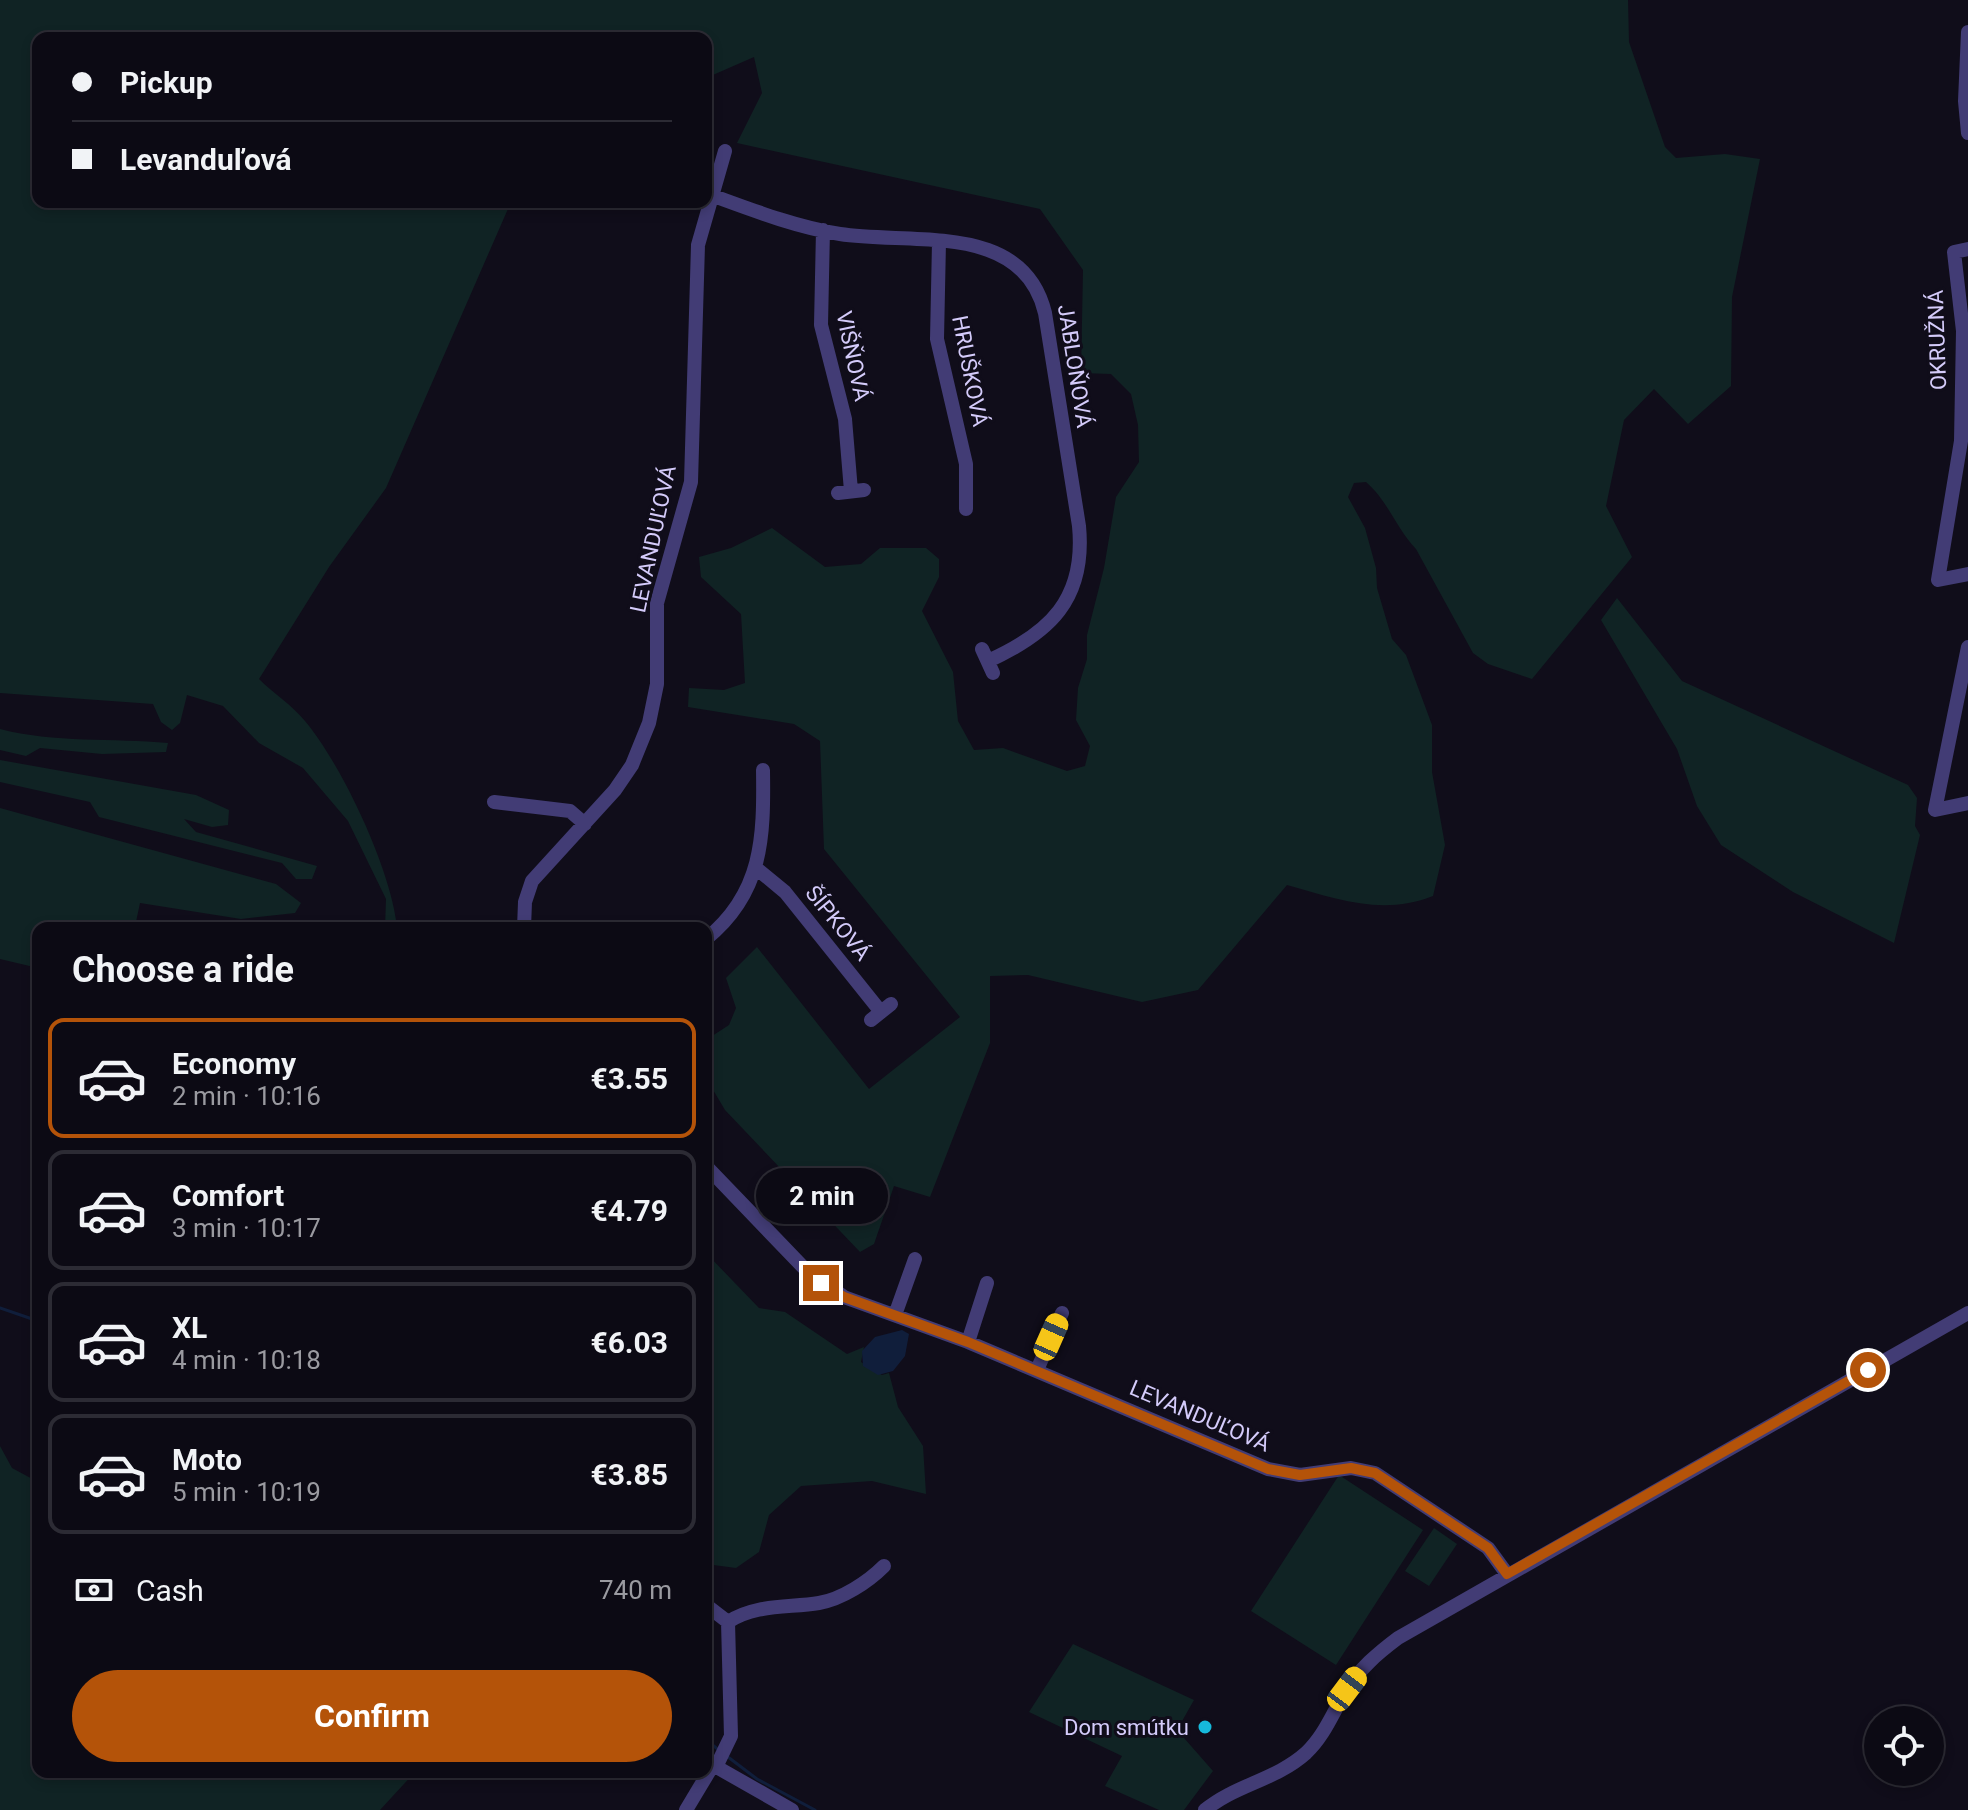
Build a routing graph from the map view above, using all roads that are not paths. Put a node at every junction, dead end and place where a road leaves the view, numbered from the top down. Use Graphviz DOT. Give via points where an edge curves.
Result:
graph roads {
  1 [pos="1968,32"];
  2 [pos="1968,131"];
  3 [pos="725,151"];
  4 [pos="712,192"];
  5 [pos="712,195"];
  6 [pos="708,208"];
  7 [pos="823,230"];
  8 [pos="939,242"];
  9 [pos="1968,249"];
  10 [pos="1964,441"];
  11 [pos="851,491"];
  12 [pos="966,509"];
  13 [pos="1968,574"];
  14 [pos="1968,647"];
  15 [pos="988,661"];
  16 [pos="763,770"];
  17 [pos="494,802"];
  18 [pos="1968,803"];
  19 [pos="585,824"];
  20 [pos="756,868"];
  21 [pos="524,922"];
  22 [pos="712,933"];
  23 [pos="881,1012"];
  24 [pos="712,1172"];
  25 [pos="915,1259"];
  26 [pos="987,1283"];
  27 [pos="1062,1313"];
  28 [pos="1968,1313"];
  29 [pos="895,1315"];
  30 [pos="968,1342"];
  31 [pos="1037,1370"];
  32 [pos="884,1566"];
  33 [pos="1507,1574"];
  34 [pos="712,1610"];
  35 [pos="728,1622"];
  36 [pos="716,1760"];
  37 [pos="705,1778"];
  38 [pos="1224,1803"];
  39 [pos="686,1810"];
  40 [pos="792,1810"];
  41 [pos="1205,1810"];
  1 -- 2 [label="street"];
  3 -- 4 [label="street, LEVANDUĽOVÁ"];
  5 -- 7 [label="street, JABLOŇOVÁ"];
  6 -- 19 [label="street, LEVANDUĽOVÁ" via="697,267 691,482 657,603 654,703 632,765"];
  7 -- 8 [label="street, JABLOŇOVÁ"];
  7 -- 11 [label="street, VIŠŇOVÁ" via="821,325 845,419"];
  8 -- 12 [label="street, HRUŠKOVÁ" via="937,339 966,464"];
  8 -- 15 [label="street, JABLOŇOVÁ" via="995,249 1020,265 1036,285 1079,526 1077,572 1059,612 1027,642"];
  9 -- 10 [label="street, OKRUŽNÁ" via="1954,252 1963,331"];
  10 -- 13 [label="street, OKRUŽNÁ" via="1938,580"];
  14 -- 18 [label="street" via="1935,810"];
  16 -- 20 [label="street" via="764,831"];
  17 -- 19 [label="street" via="570,811"];
  19 -- 21 [label="street, LEVANDUĽOVÁ" via="532,881"];
  20 -- 22 [label="street" via="728,918"];
  20 -- 23 [label="street, ŠÍPKOVÁ" via="785,892"];
  24 -- 29 [label="street, LEVANDUĽOVÁ" via="821,1283"];
  25 -- 29 [label="street"];
  26 -- 30 [label="street"];
  27 -- 31 [label="street"];
  28 -- 33 [label="street"];
  29 -- 30 [label="street, LEVANDUĽOVÁ"];
  30 -- 31 [label="street, LEVANDUĽOVÁ"];
  31 -- 33 [label="street, LEVANDUĽOVÁ" via="1268,1469 1300,1475 1351,1468 1375,1473 1488,1548"];
  32 -- 35 [label="street" via="834,1599 753,1610"];
  33 -- 38 [label="street" via="1398,1638 1364,1667 1307,1752"];
  34 -- 35 [label="street"];
  35 -- 36 [label="street" via="732,1707"];
  36 -- 40 [label="street"];
  37 -- 39 [label="street"];
  38 -- 41 [label="street"];
}
